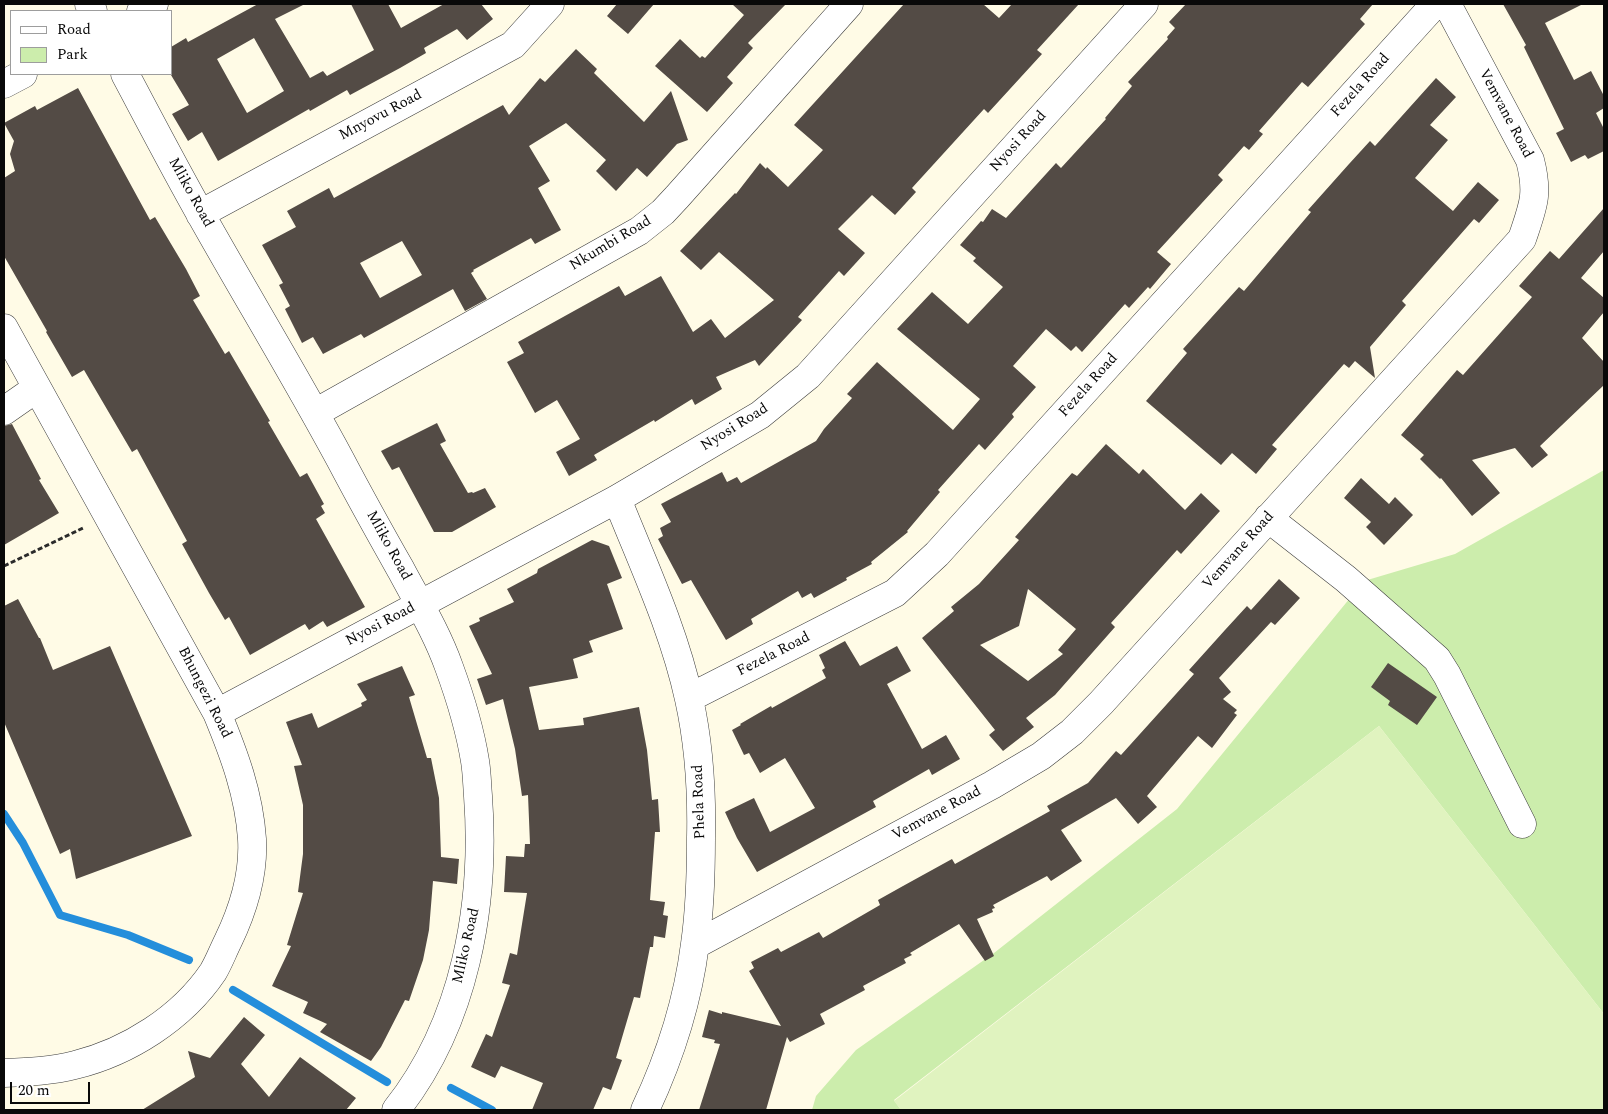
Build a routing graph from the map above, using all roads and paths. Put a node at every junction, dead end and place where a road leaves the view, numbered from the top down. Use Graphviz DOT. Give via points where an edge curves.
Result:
graph roads {
  1 [pos="154,4"];
  2 [pos="550,4"];
  3 [pos="849,4"];
  4 [pos="1144,4"];
  5 [pos="1436,4"];
  6 [pos="1446,4"];
  7 [pos="143,10"];
  8 [pos="21,75"];
  9 [pos="126,75"];
  10 [pos="4,84"];
  11 [pos="200,214"];
  12 [pos="4,328"];
  13 [pos="37,388"];
  14 [pos="4,411"];
  15 [pos="315,413"];
  16 [pos="617,499"];
  17 [pos="109,516"];
  18 [pos="1268,518"];
  19 [pos="4,566"];
  20 [pos="420,604"];
  21 [pos="689,698"];
  22 [pos="217,712"];
  23 [pos="1522,824"];
  24 [pos="695,945"];
  25 [pos="4,1073"];
  26 [pos="396,1110"];
  27 [pos="645,1110"];
  1 -- 7 [label="street"];
  2 -- 11 [label="street, Mnyovu Road" via="513,45"];
  3 -- 15 [label="street, Nkumbi Road" via="663,212 639,231"];
  4 -- 16 [label="street, Nyosi Road" via="808,376 760,415"];
  5 -- 21 [label="street, Fezela Road" via="937,554 895,593"];
  6 -- 18 [label="street, Vemvane Road" via="1530,160 1535,196 1522,239"];
  8 -- 10 [label="street"];
  9 -- 11 [label="street, Mliko Road"];
  11 -- 15 [label="street, Mliko Road"];
  12 -- 13 [label="street, Bhungezi Road"];
  13 -- 14 [label="street"];
  13 -- 17 [label="street, Bhungezi Road"];
  15 -- 20 [label="street, Mliko Road"];
  16 -- 20 [label="street, Nyosi Road"];
  16 -- 21 [label="street, Phela Road" via="671,636"];
  17 -- 19 [label="path"];
  17 -- 22 [label="street, Bhungezi Road"];
  18 -- 23 [label="street" via="1346,579 1437,658"];
  18 -- 24 [label="street, Vemvane Road" via="1101,703 1042,756"];
  20 -- 22 [label="street, Nyosi Road"];
  20 -- 26 [label="street, Mliko Road" via="450,668 475,762 480,825 479,886 471,940 453,1004 436,1048 414,1088"];
  21 -- 24 [label="street, Phela Road" via="702,808"];
  22 -- 25 [label="street, Bhungezi Road" via="237,763 248,806 252,841 246,897 213,971 186,1004 155,1029 129,1044 76,1065 45,1071"];
  24 -- 27 [label="street, Phela Road" via="682,1009 661,1076"];
}
